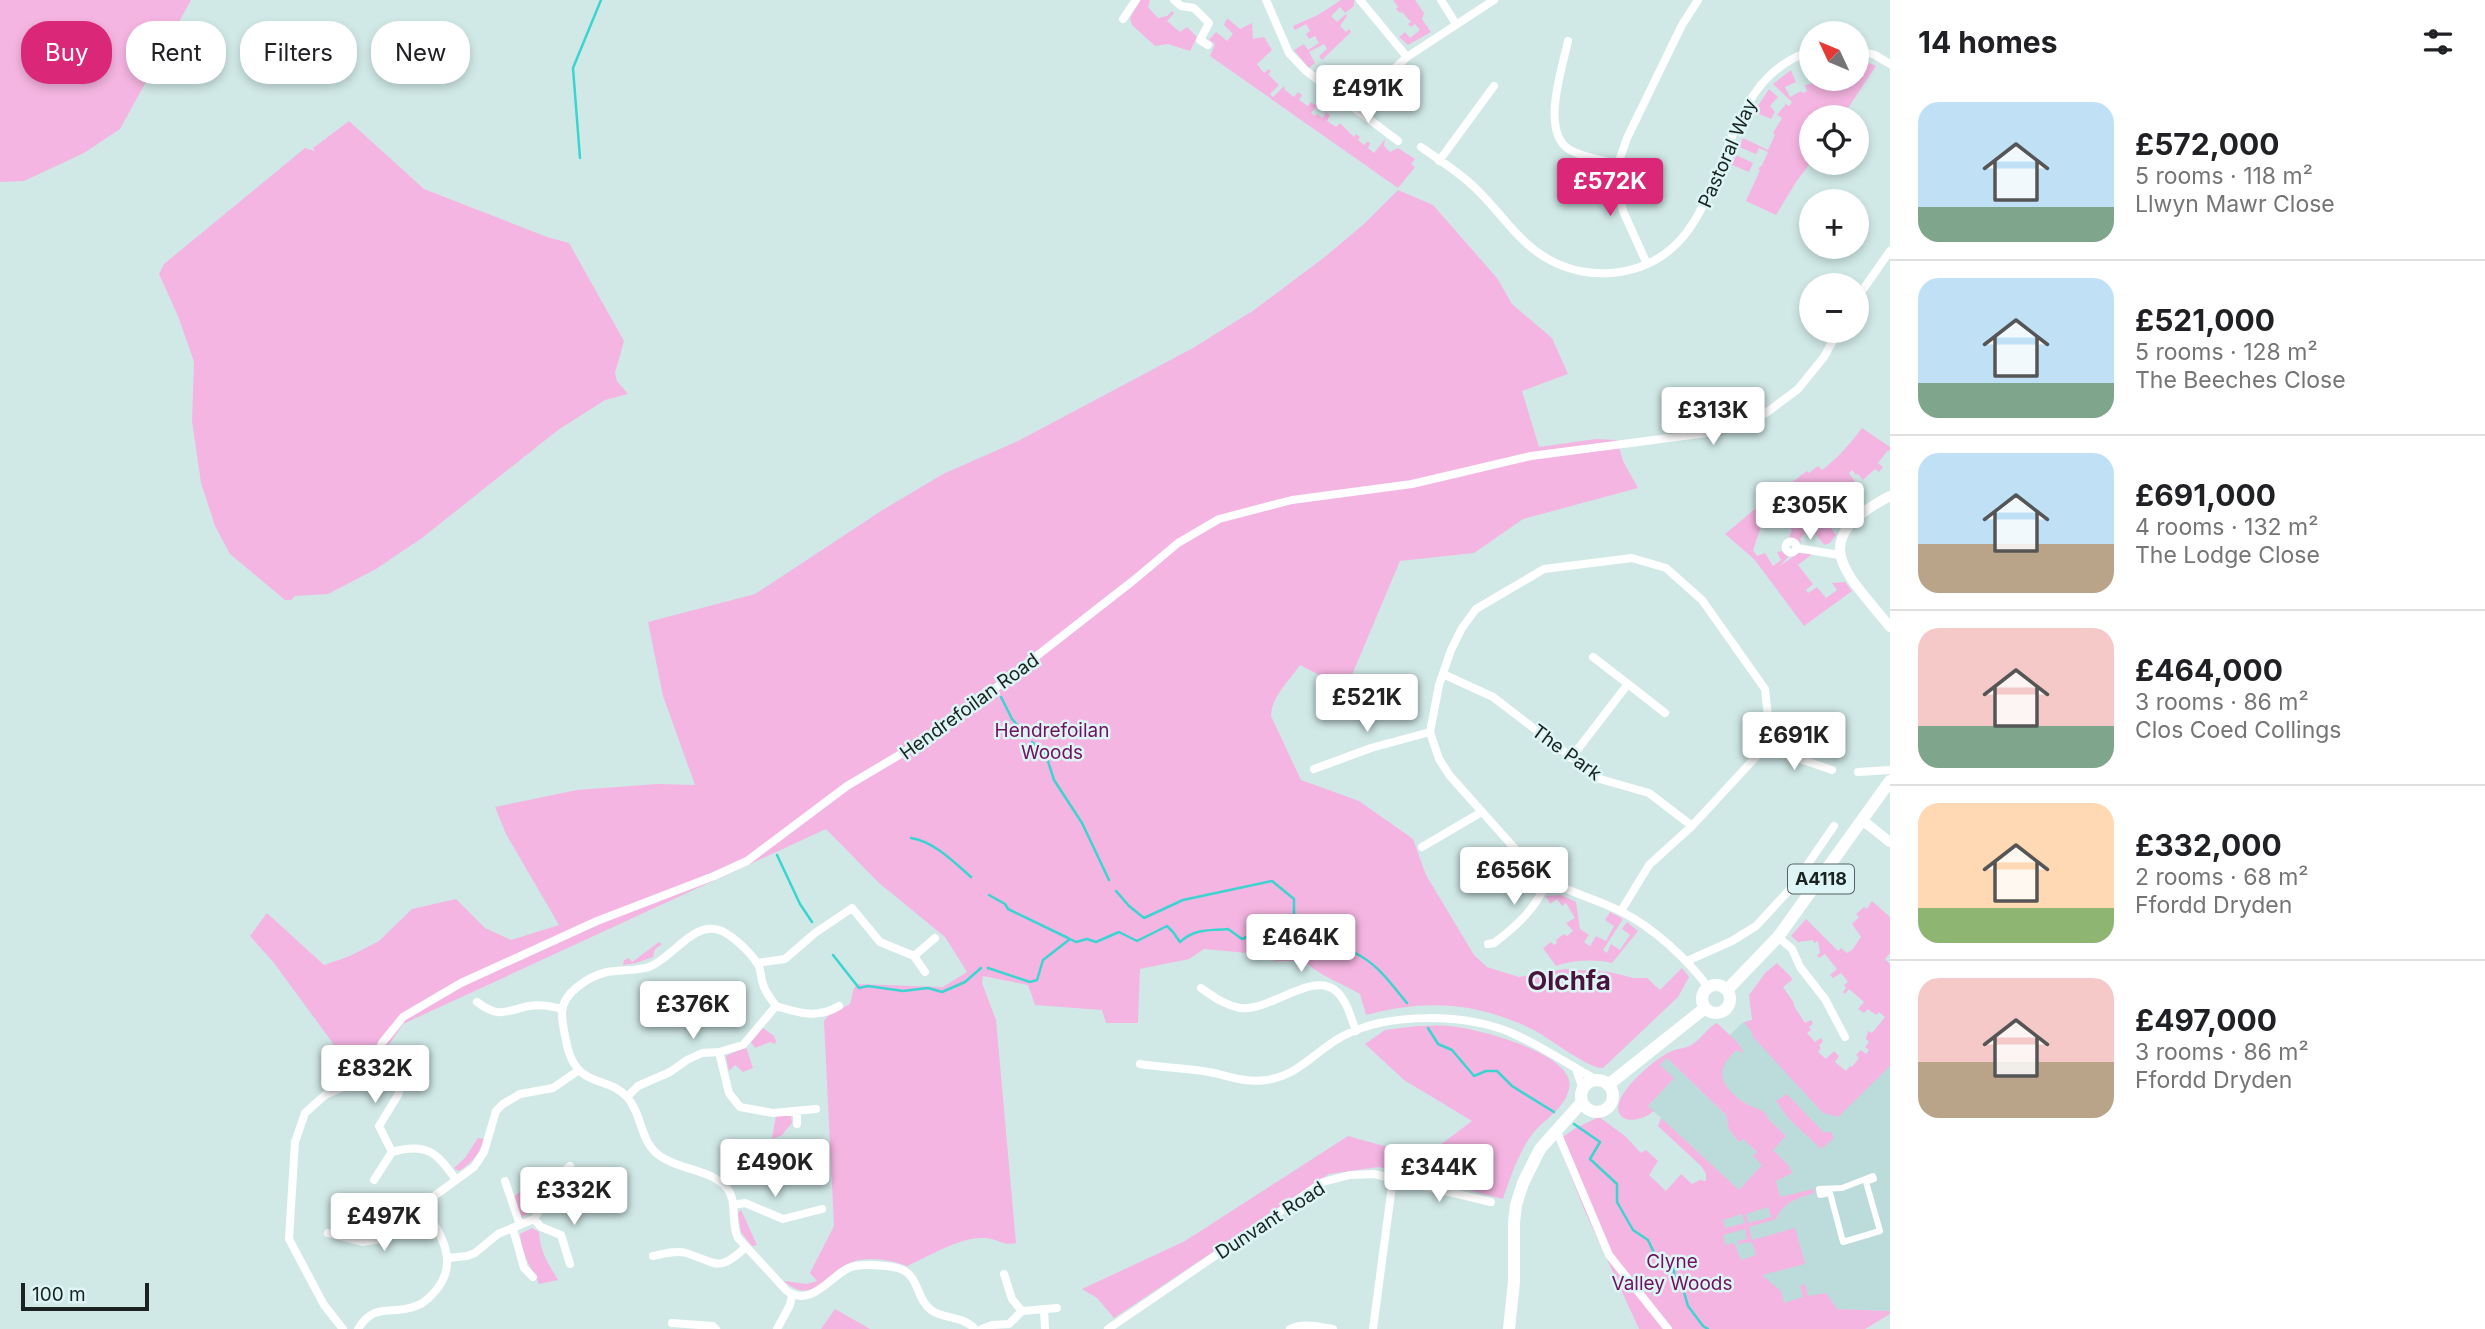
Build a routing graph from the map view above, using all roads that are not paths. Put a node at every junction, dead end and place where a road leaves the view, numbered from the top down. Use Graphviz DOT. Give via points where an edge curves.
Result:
graph roads {
  1 [pos="1136,0"];
  2 [pos="1174,0"];
  3 [pos="1266,0"];
  4 [pos="1360,0"];
  5 [pos="1441,0"];
  6 [pos="1494,0"];
  7 [pos="1682,0"];
  8 [pos="1695,4"];
  9 [pos="1192,5"];
  10 [pos="1123,19"];
  11 [pos="1456,24"];
  12 [pos="1568,41"];
  13 [pos="1208,45"];
  14 [pos="1869,55"];
  15 [pos="1799,56"];
  16 [pos="1407,57"];
  17 [pos="1890,64"];
  18 [pos="1494,86"];
  19 [pos="1361,113"];
  20 [pos="1398,141"];
  21 [pos="1420,148"];
  22 [pos="1439,160"];
  23 [pos="1618,164"];
  24 [pos="1890,251"];
  25 [pos="1647,264"];
  26 [pos="1869,281"];
  27 [pos="1832,343"];
  28 [pos="1890,496"];
  29 [pos="1797,548"];
  30 [pos="1839,555"];
  31 [pos="1890,627"];
  32 [pos="1593,657"];
  33 [pos="1443,674"];
  34 [pos="1628,684"];
  35 [pos="1665,713"];
  36 [pos="1430,732"];
  37 [pos="1765,747"];
  38 [pos="1571,758"];
  39 [pos="1314,769"];
  40 [pos="1832,770"];
  41 [pos="1890,770"];
  42 [pos="1858,772"];
  43 [pos="1890,781"];
  44 [pos="1480,813"];
  45 [pos="1862,820"];
  46 [pos="1692,826"];
  47 [pos="1834,826"];
  48 [pos="1890,842"];
  49 [pos="1422,847"];
  50 [pos="1547,881"];
  51 [pos="1621,911"];
  52 [pos="1778,937"];
  53 [pos="935,938"];
  54 [pos="1488,944"];
  55 [pos="914,956"];
  56 [pos="1687,961"];
  57 [pos="757,963"];
  58 [pos="925,972"];
  59 [pos="1708,987"];
  60 [pos="1201,988"];
  61 [pos="1727,990"];
  62 [pos="477,1002"];
  63 [pos="776,1006"];
  64 [pos="1705,1008"];
  65 [pos="562,1009"];
  66 [pos="488,1010"];
  67 [pos="836,1011"];
  68 [pos="481,1020"];
  69 [pos="1849,1022"];
  70 [pos="1839,1027"];
  71 [pos="1356,1031"];
  72 [pos="1845,1037"];
  73 [pos="719,1052"];
  74 [pos="410,1059"];
  75 [pos="1140,1064"];
  76 [pos="1576,1069"];
  77 [pos="579,1070"];
  78 [pos="388,1074"];
  79 [pos="402,1079"];
  80 [pos="1602,1083"];
  81 [pos="627,1097"];
  82 [pos="1586,1100"];
  83 [pos="816,1109"];
  84 [pos="797,1111"];
  85 [pos="797,1124"];
  86 [pos="1557,1132"];
  87 [pos="391,1152"];
  88 [pos="570,1166"];
  89 [pos="560,1175"];
  90 [pos="1393,1178"];
  91 [pos="374,1180"];
  92 [pos="456,1180"];
  93 [pos="505,1181"];
  94 [pos="573,1186"];
  95 [pos="1819,1189"];
  96 [pos="1491,1202"];
  97 [pos="422,1205"];
  98 [pos="733,1205"];
  99 [pos="822,1209"];
  100 [pos="534,1219"];
  101 [pos="340,1221"];
  102 [pos="516,1227"];
  103 [pos="746,1247"];
  104 [pos="653,1256"];
  105 [pos="448,1258"];
  106 [pos="570,1264"];
  107 [pos="1004,1274"];
  108 [pos="533,1277"];
  109 [pos="792,1294"];
  110 [pos="1057,1308"];
  111 [pos="1044,1310"];
  112 [pos="1021,1311"];
  113 [pos="672,1323"];
  114 [pos="343,1329"];
  115 [pos="358,1329"];
  116 [pos="716,1329"];
  117 [pos="777,1329"];
  118 [pos="975,1329"];
  119 [pos="982,1329"];
  120 [pos="1045,1329"];
  121 [pos="1108,1329"];
  122 [pos="1290,1329"];
  123 [pos="1333,1329"];
  124 [pos="1373,1329"];
  125 [pos="1509,1329"];
  126 [pos="1668,1329"];
  1 -- 10 [label="street"];
  2 -- 9 [label="street"];
  3 -- 19 [label="street" via="1289,53 1304,71"];
  4 -- 16 [label="street"];
  5 -- 11 [label="street"];
  6 -- 11 [label="street"];
  7 -- 8 [label="street"];
  8 -- 23 [label="street"];
  9 -- 13 [label="street" via="1209,23 1200,40"];
  11 -- 16 [label="street"];
  12 -- 23 [label="street" via="1554,116 1556,134 1571,151"];
  14 -- 17 [label="street"];
  15 -- 25 [label="street, Pastoral Way" via="1760,83 1696,219 1675,246"];
  16 -- 19 [label="street"];
  18 -- 22 [label="street"];
  19 -- 20 [label="street"];
  21 -- 22 [label="street, Pastoral Way"];
  22 -- 25 [label="street, Pastoral Way" via="1471,183 1529,246 1555,263 1606,273"];
  23 -- 25 [label="street" via="1623,211"];
  24 -- 26 [label="street"];
  27 -- 114 [label="street, Hendrefoilan Road" via="1798,389 1766,413 1707,433 1531,456 1412,484 1292,500 1219,519 1178,543 943,729 847,786 747,860 461,983 403,1017 382,1043 370,1069 305,1113 295,1142 289,1239 324,1305"];
  28 -- 30 [label="street" via="1852,523"];
  29 -- 30 [label="street"];
  30 -- 31 [label="street"];
  32 -- 34 [label="street"];
  33 -- 36 [label="street"];
  33 -- 37 [label="street" via="1462,628 1476,609 1492,598 1544,569 1632,558 1666,568 1702,600 1765,689 1769,726"];
  33 -- 38 [label="street, The Park" via="1493,697"];
  34 -- 35 [label="street"];
  34 -- 38 [label="street"];
  36 -- 39 [label="street"];
  36 -- 44 [label="street" via="1439,759"];
  37 -- 40 [label="street"];
  37 -- 46 [label="street"];
  38 -- 46 [label="street, The Park" via="1600,779 1649,793"];
  41 -- 42 [label="street"];
  43 -- 45 [label="main road, A4118"];
  44 -- 49 [label="street"];
  44 -- 50 [label="street"];
  45 -- 48 [label="street"];
  45 -- 52 [label="main road, A4118"];
  46 -- 51 [label="street" via="1649,865"];
  47 -- 56 [label="street" via="1792,887 1756,926"];
  50 -- 51 [label="street"];
  50 -- 54 [label="street" via="1524,918"];
  51 -- 56 [label="street"];
  52 -- 61 [label="main road, A4118"];
  52 -- 70 [label="street" via="1792,949"];
  53 -- 55 [label="street"];
  55 -- 57 [label="street" via="880,942 852,908 785,959"];
  55 -- 58 [label="street"];
  56 -- 59 [label="street"];
  57 -- 63 [label="street"];
  57 -- 65 [label="street" via="732,938 708,928 649,967 589,978"];
  59 -- 61 [label="main road" via="1718,985"];
  59 -- 64 [label="main road" via="1702,999"];
  60 -- 71 [label="street" via="1220,1002 1253,1008 1313,984 1324,984 1340,994"];
  61 -- 64 [label="main road" via="1730,1002 1726,1009 1715,1013"];
  62 -- 66 [label="street"];
  63 -- 67 [label="street" via="801,1014"];
  63 -- 73 [label="street" via="743,1045"];
  64 -- 80 [label="main road"];
  65 -- 66 [label="street" via="545,1004 501,1014"];
  65 -- 77 [label="street" via="568,1049"];
  66 -- 68 [label="street"];
  69 -- 70 [label="street"];
  70 -- 72 [label="street"];
  71 -- 75 [label="street" via="1330,1044 1306,1065 1266,1080 1238,1080"];
  71 -- 76 [label="street" via="1405,1019 1476,1022 1511,1032"];
  73 -- 81 [label="street" via="687,1060 638,1086"];
  73 -- 84 [label="street" via="729,1093 740,1107 773,1113"];
  74 -- 79 [label="street"];
  76 -- 80 [label="street"];
  76 -- 82 [label="street"];
  77 -- 81 [label="street"];
  77 -- 92 [label="street" via="553,1088 520,1094 503,1104 492,1120 484,1152 474,1167"];
  78 -- 79 [label="street"];
  79 -- 87 [label="street" via="398,1096 379,1126"];
  80 -- 82 [label="main road" via="1589,1082"];
  80 -- 82 [label="main road" via="1612,1093 1610,1104 1601,1111"];
  81 -- 98 [label="street" via="652,1150 721,1182"];
  82 -- 86 [label="main road"];
  83 -- 84 [label="street"];
  84 -- 85 [label="street"];
  86 -- 125 [label="main road" via="1540,1149 1516,1205"];
  86 -- 126 [label="street" via="1609,1255"];
  87 -- 91 [label="street"];
  87 -- 92 [label="street" via="411,1146 430,1151"];
  88 -- 89 [label="street"];
  89 -- 94 [label="street"];
  89 -- 100 [label="street"];
  90 -- 96 [label="street, Dunvant Road"];
  90 -- 121 [label="street, Dunvant Road" via="1350,1175 1322,1182"];
  90 -- 124 [label="street"];
  92 -- 97 [label="street"];
  93 -- 102 [label="street"];
  95 -- 95 [label="street" via="1820,1195 1830,1193 1843,1241 1880,1231 1867,1182 1874,1180 1873,1176 1842,1188"];
  97 -- 101 [label="street" via="381,1239 362,1242 332,1234"];
  97 -- 105 [label="street"];
  98 -- 99 [label="street" via="745,1203 783,1219"];
  98 -- 103 [label="street" via="734,1230"];
  100 -- 102 [label="street"];
  100 -- 106 [label="street" via="561,1235"];
  102 -- 105 [label="street" via="498,1234 475,1253"];
  102 -- 108 [label="street" via="524,1268"];
  103 -- 104 [label="street" via="734,1259 721,1263 685,1253"];
  103 -- 109 [label="street"];
  105 -- 115 [label="street" via="440,1285 430,1297 416,1306 373,1313"];
  107 -- 112 [label="street"];
  109 -- 117 [label="street"];
  109 -- 118 [label="street" via="813,1293 852,1266 901,1269 914,1280 929,1309 960,1318"];
  110 -- 111 [label="street"];
  111 -- 112 [label="street"];
  111 -- 120 [label="street"];
  112 -- 119 [label="street" via="1009,1324"];
  113 -- 116 [label="street"];
  122 -- 123 [label="street" via="1311,1325"];
}
